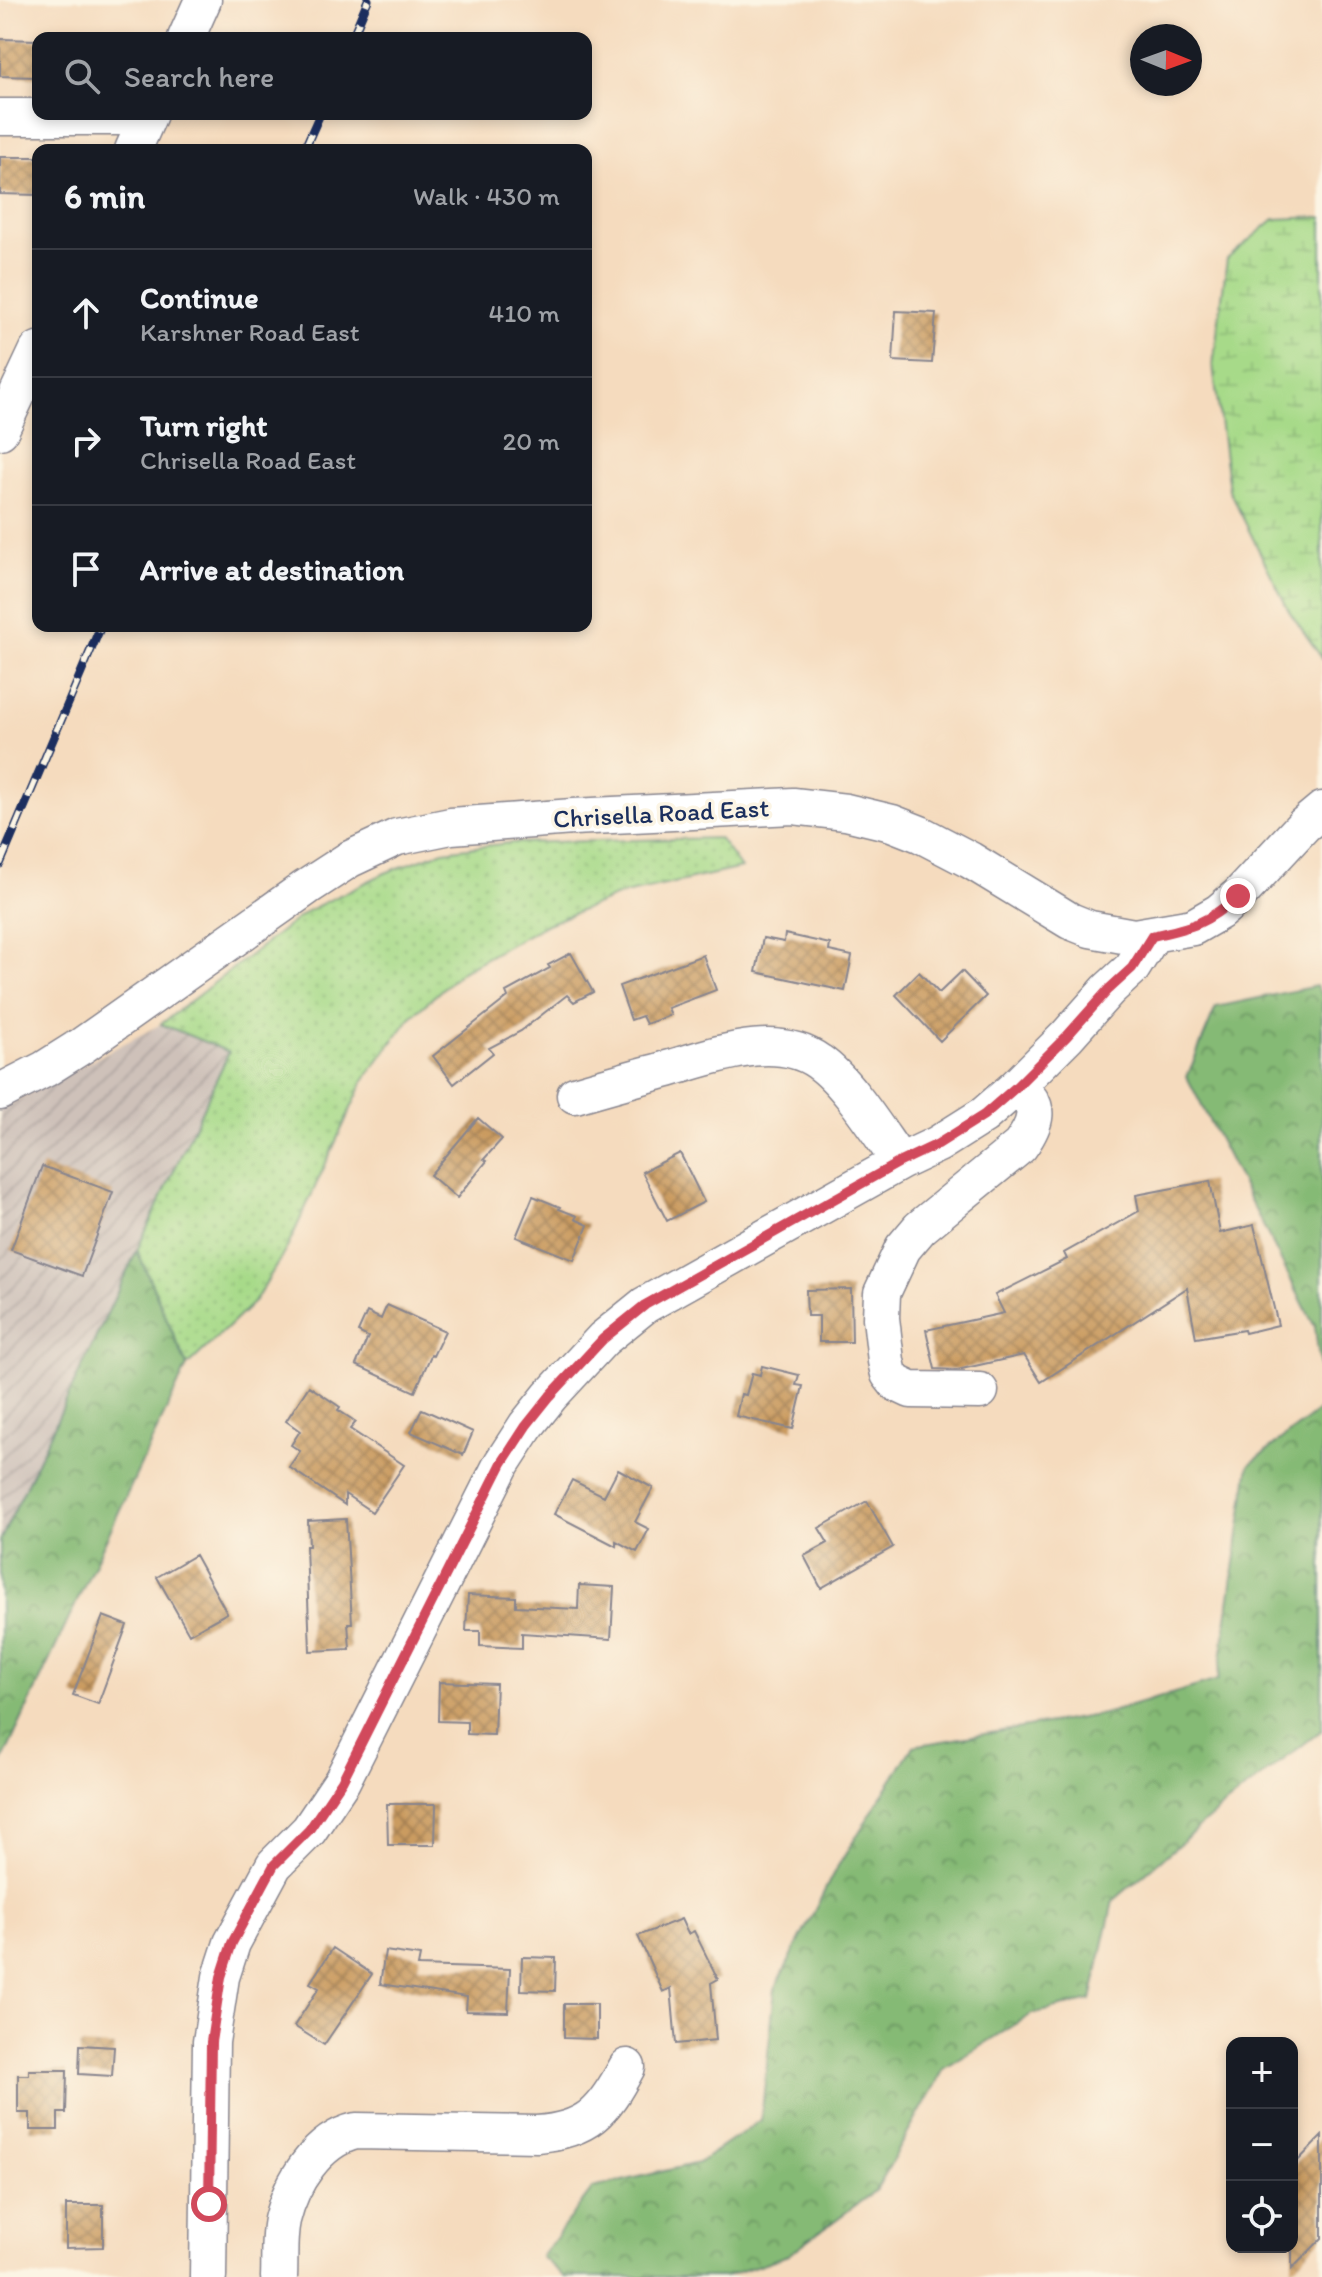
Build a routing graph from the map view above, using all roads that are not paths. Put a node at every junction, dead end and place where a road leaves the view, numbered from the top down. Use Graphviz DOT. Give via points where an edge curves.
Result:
graph roads {
  1 [pos="203,0"];
  2 [pos="189,32"];
  3 [pos="0,117"];
  4 [pos="32,117"];
  5 [pos="146,120"];
  6 [pos="136,144"];
  7 [pos="32,361"];
  8 [pos="4,410"];
  9 [pos="1322,810"];
  10 [pos="1152,936"];
  11 [pos="1015,1088"];
  12 [pos="0,1092"];
  13 [pos="575,1095"];
  14 [pos="900,1162"];
  15 [pos="980,1391"];
  16 [pos="627,2067"];
  17 [pos="208,2277"];
  18 [pos="279,2277"];
  1 -- 2 [label="street"];
  3 -- 4 [label="street"];
  5 -- 6 [label="street"];
  7 -- 8 [label="street"];
  9 -- 10 [label="street, Chrisella Road East" via="1219,912 1193,927"];
  10 -- 11 [label="street" via="1132,968"];
  10 -- 12 [label="street, Chrisella Road East" via="1114,935 1070,921 920,834 846,812 793,806 451,826 397,837 350,859 83,1045"];
  11 -- 14 [label="street" via="984,1115"];
  11 -- 15 [label="street" via="1032,1103 1032,1129 1020,1146 920,1228 903,1248 882,1293 886,1361 896,1383 911,1390"];
  13 -- 14 [label="street" via="727,1053 792,1049 838,1078"];
  14 -- 17 [label="street" via="645,1305 603,1339 550,1396 502,1463 342,1781 309,1830 274,1865 232,1943 211,2042"];
  16 -- 18 [label="street" via="587,2121 560,2132 340,2134 299,2177 289,2198 281,2222"];
}
